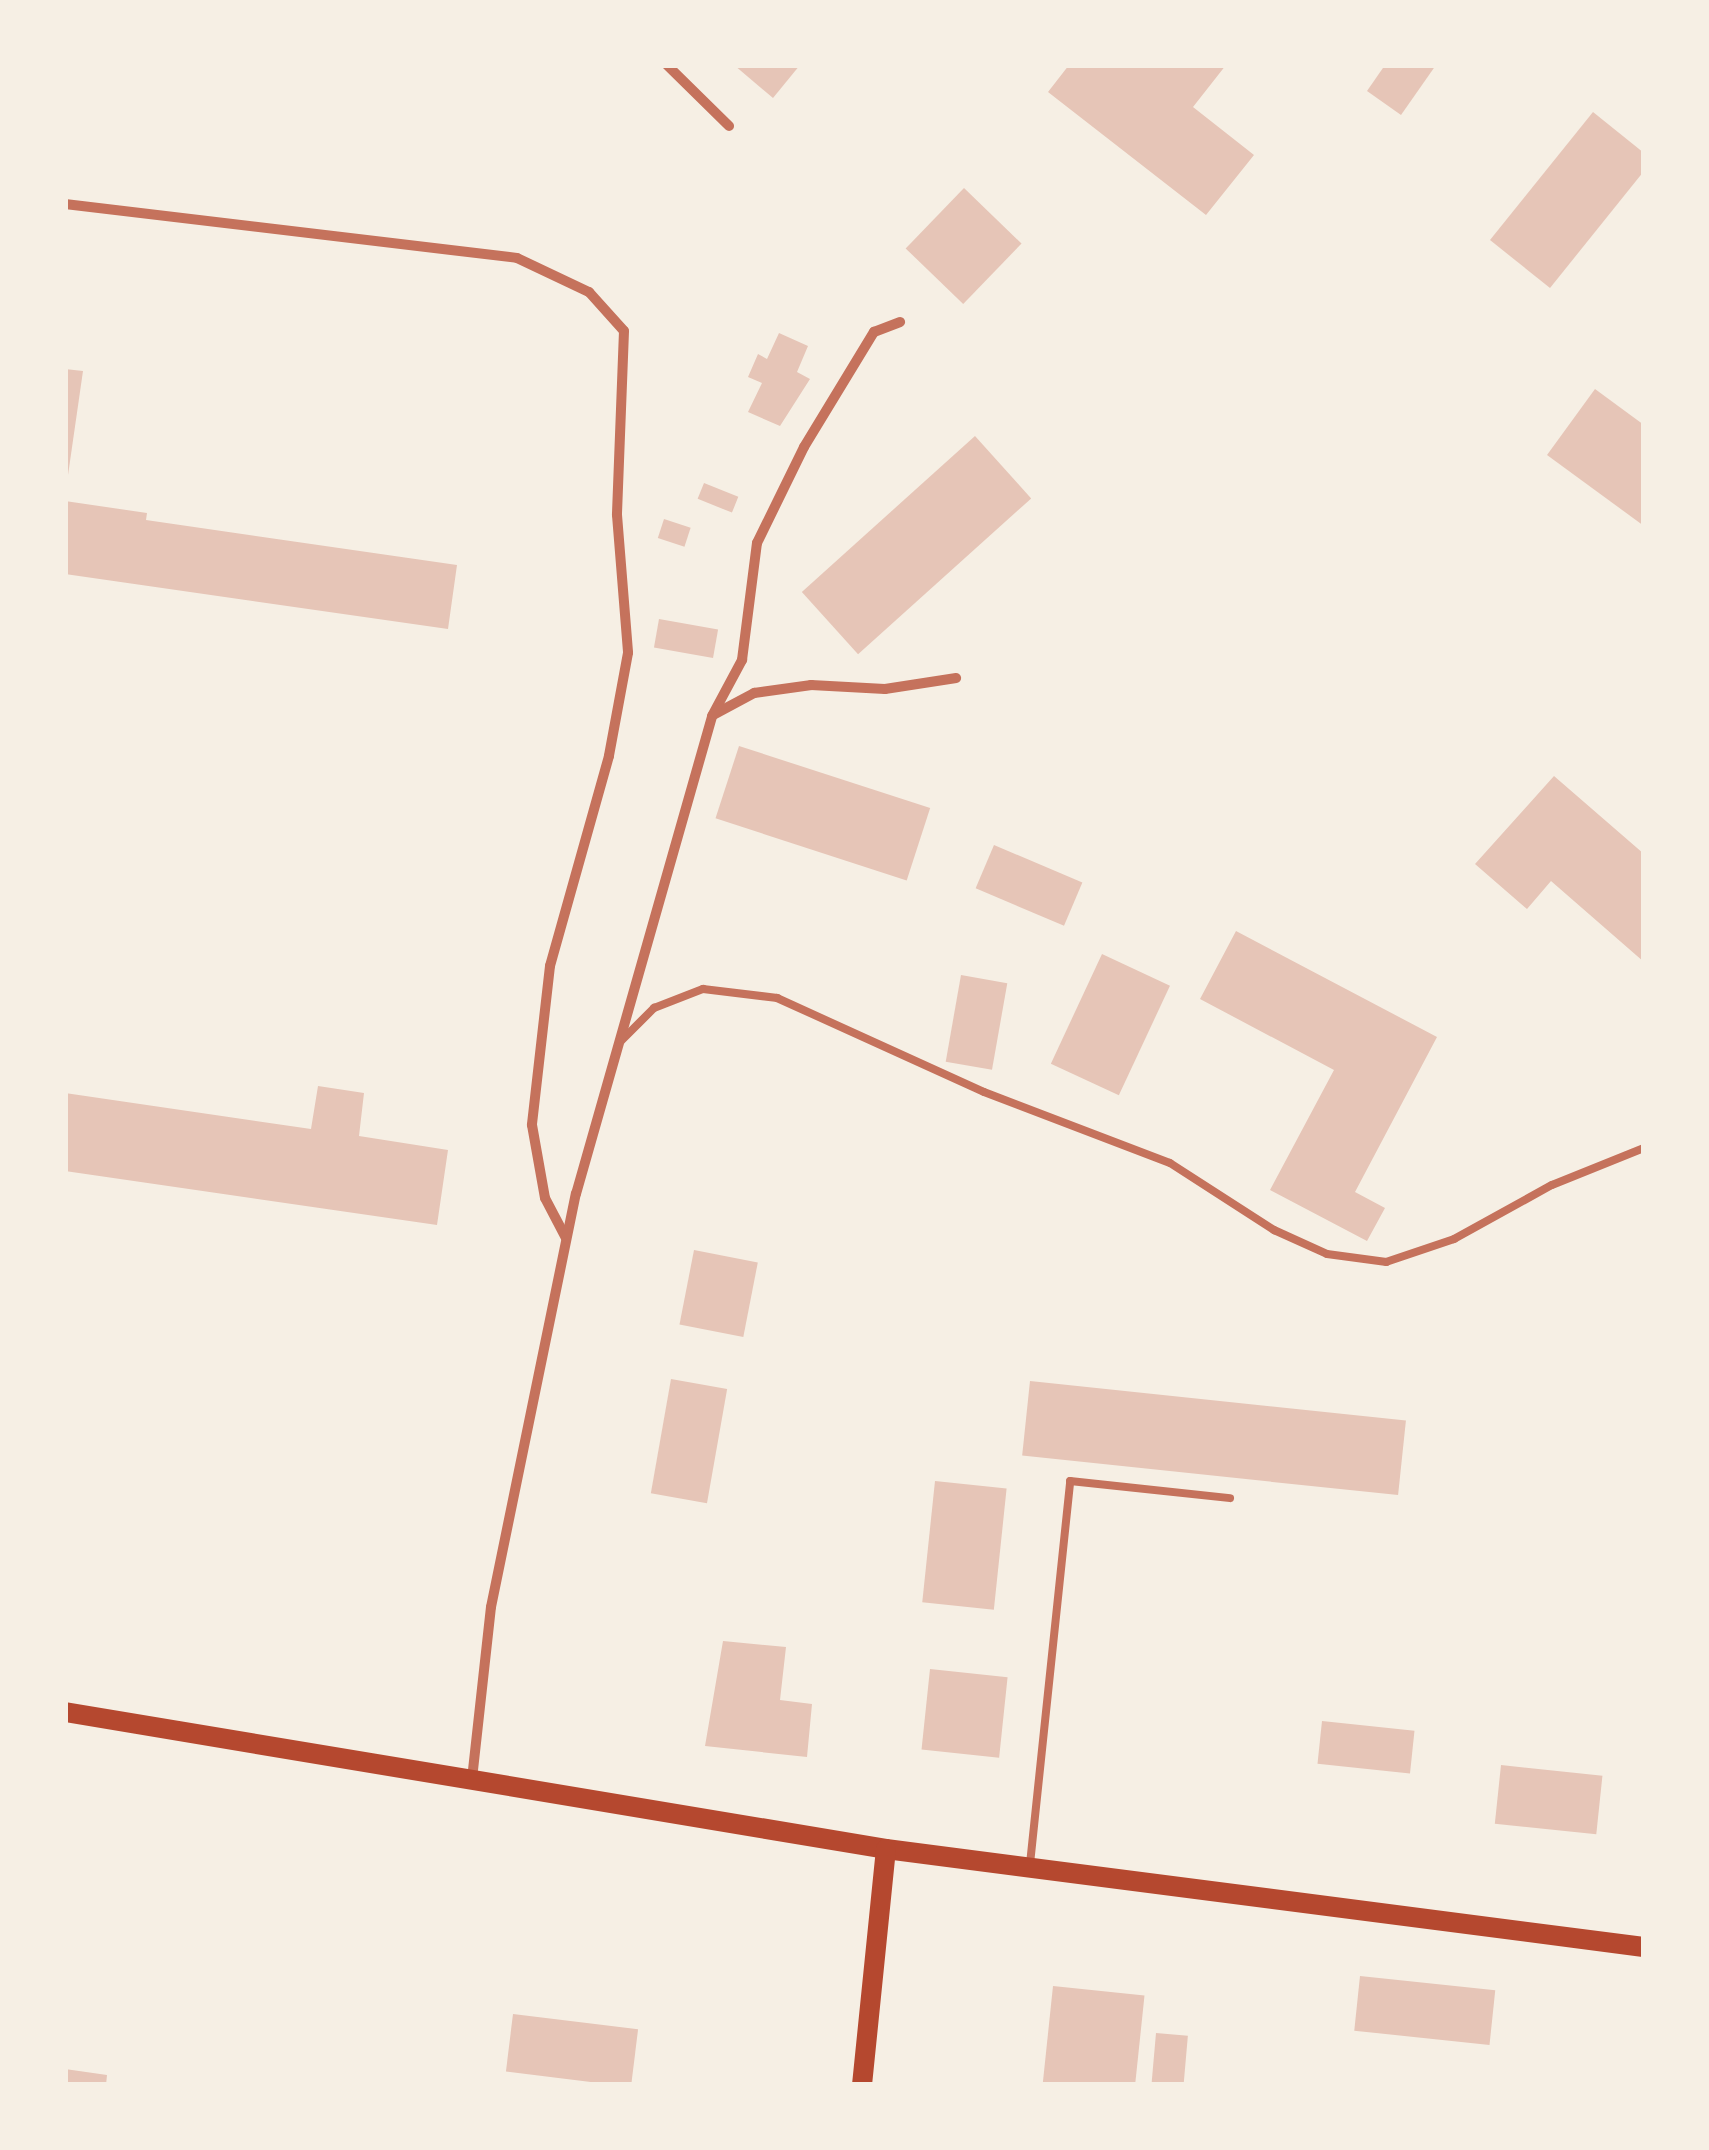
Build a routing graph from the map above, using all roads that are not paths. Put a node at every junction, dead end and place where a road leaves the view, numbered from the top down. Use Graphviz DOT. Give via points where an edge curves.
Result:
graph roads {
  1 [pos="667,65"];
  2 [pos="728,126"];
  3 [pos="65,204"];
  4 [pos="900,322"];
  5 [pos="956,678"];
  6 [pos="712,716"];
  7 [pos="618,1044"];
  8 [pos="1644,1148"];
  9 [pos="566,1238"];
  10 [pos="1230,1498"];
  11 [pos="65,1712"];
  12 [pos="472,1780"];
  13 [pos="886,1849"];
  14 [pos="1030,1868"];
  15 [pos="1644,1947"];
  16 [pos="862,2085"];
  1 -- 2 [label="street"];
  3 -- 9 [label="street" via="517,258 589,292 624,331 617,516 628,653 609,756 550,966 532,1125 545,1198"];
  4 -- 6 [label="street" via="874,332 804,447 757,543 742,660"];
  5 -- 6 [label="street" via="885,689 810,686 754,693"];
  6 -- 7 [label="street"];
  7 -- 8 [label="lane" via="654,1008 703,989 776,998 984,1092 1170,1163 1274,1230 1327,1254 1386,1262 1454,1239 1552,1185"];
  7 -- 9 [label="street"];
  9 -- 12 [label="street" via="490,1607"];
  10 -- 14 [label="lane" via="1070,1481"];
  11 -- 12 [label="main road"];
  12 -- 13 [label="main road"];
  13 -- 14 [label="main road"];
  13 -- 16 [label="main road"];
  14 -- 15 [label="main road"];
}
